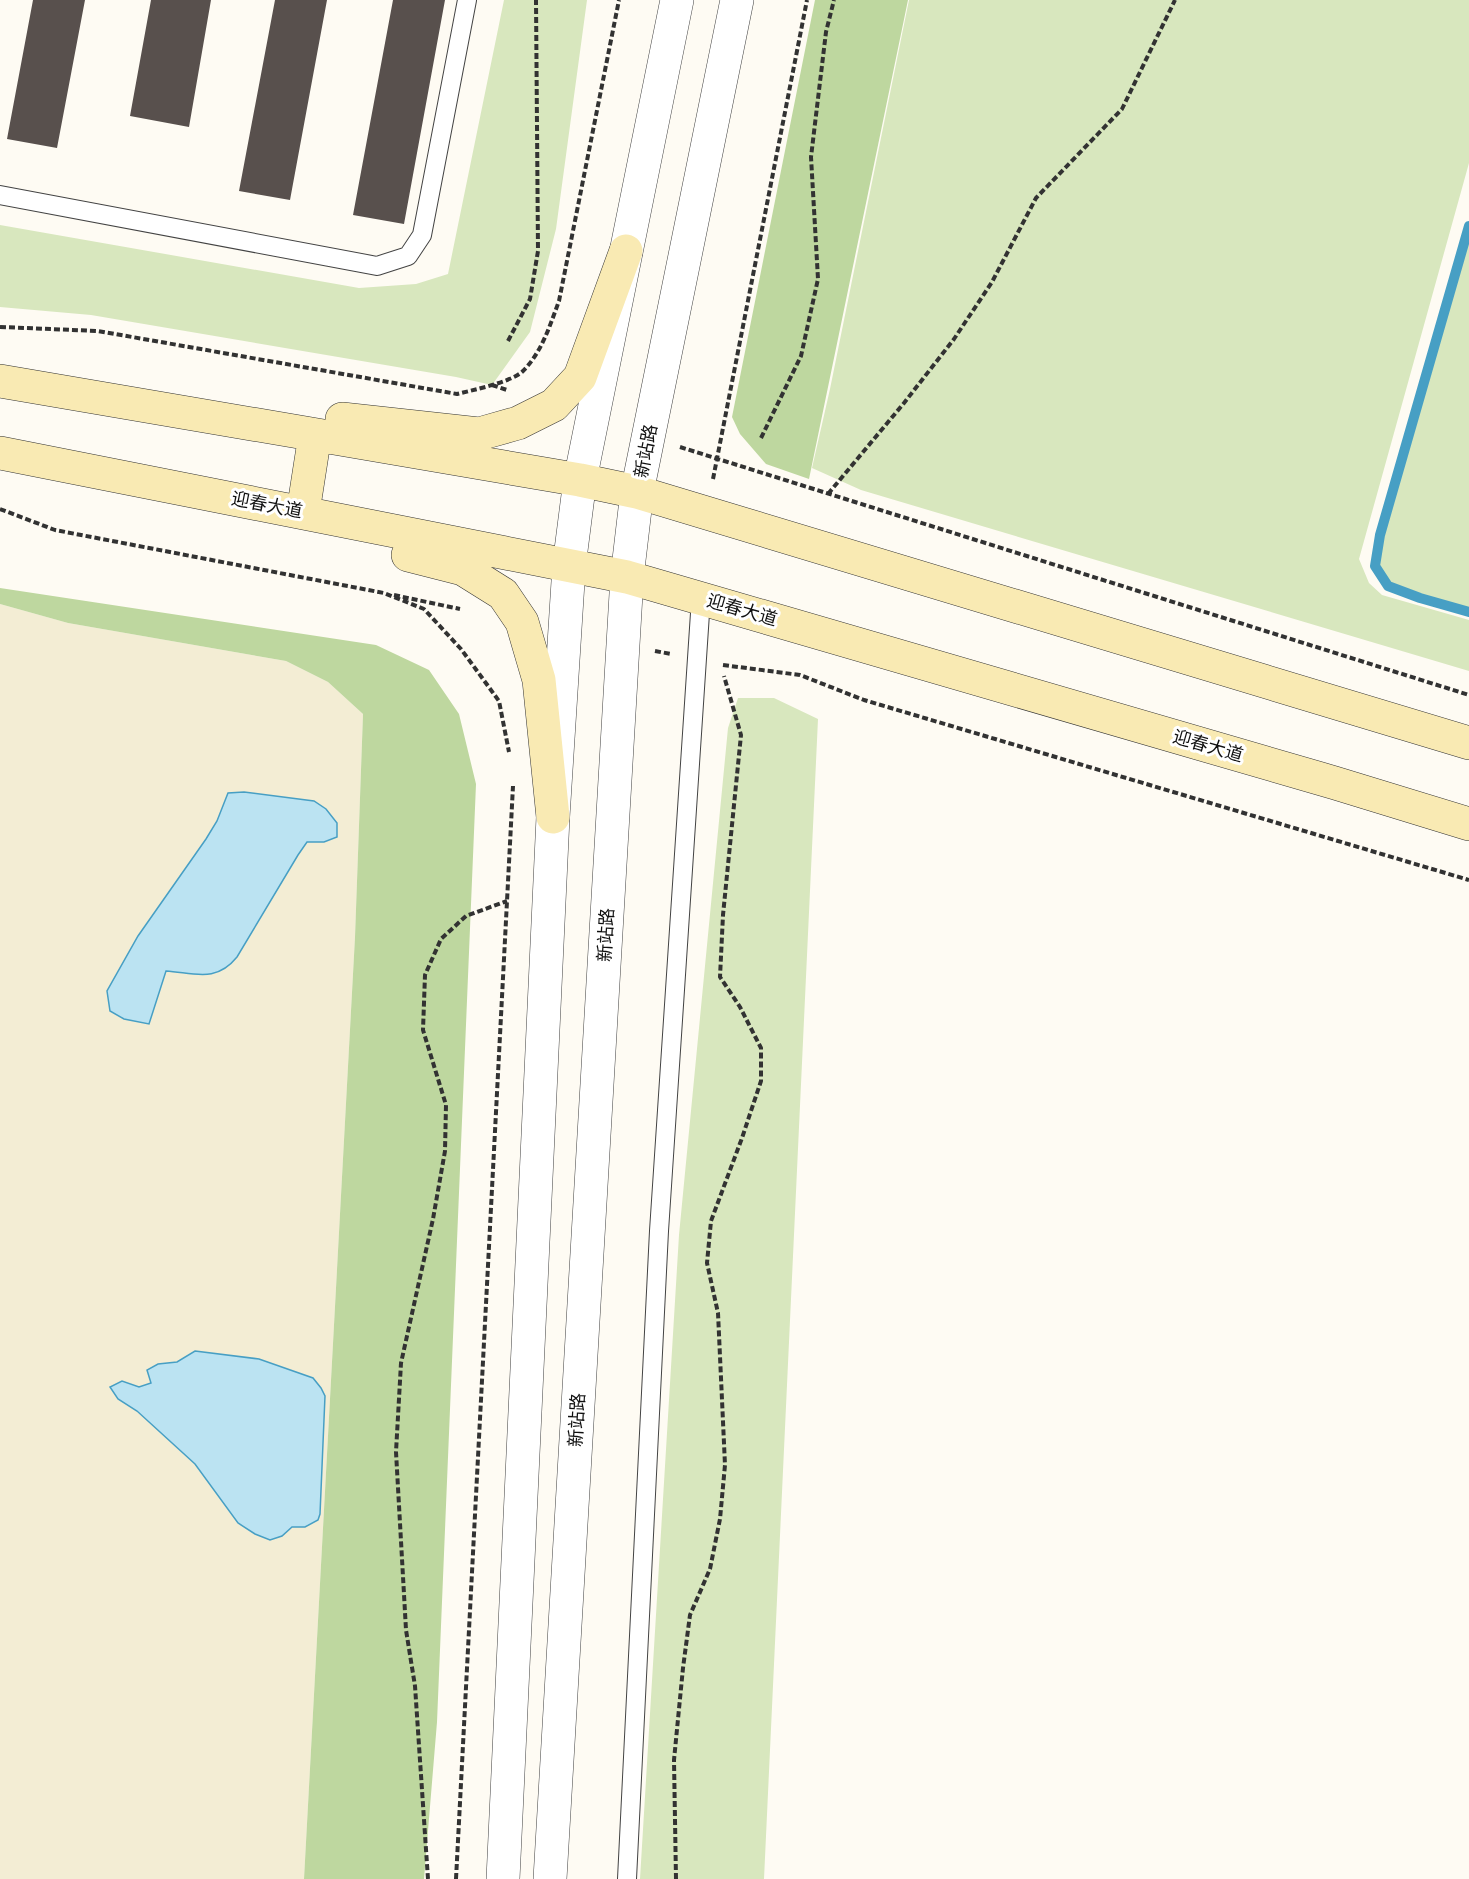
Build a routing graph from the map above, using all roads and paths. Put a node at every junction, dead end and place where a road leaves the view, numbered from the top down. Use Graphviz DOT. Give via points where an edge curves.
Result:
graph roads {
  1 [pos="467,0"];
  2 [pos="536,0"];
  3 [pos="677,0"];
  4 [pos="737,0"];
  5 [pos="807,0"];
  6 [pos="834,0"];
  7 [pos="1175,0"];
  8 [pos="0,195"];
  9 [pos="627,251"];
  10 [pos="508,341"];
  11 [pos="0,381"];
  12 [pos="492,385"];
  13 [pos="554,405"];
  14 [pos="315,435"];
  15 [pos="649,436"];
  16 [pos="761,438"];
  17 [pos="13,455"];
  18 [pos="717,459"];
  19 [pos="580,480"];
  20 [pos="712,480"];
  21 [pos="637,492"];
  22 [pos="828,494"];
  23 [pos="0,509"];
  24 [pos="303,512"];
  25 [pos="569,566"];
  26 [pos="627,577"];
  27 [pos="384,593"];
  28 [pos="701,598"];
  29 [pos="462,609"];
  30 [pos="622,644"];
  31 [pos="697,659"];
  32 [pos="1469,695"];
  33 [pos="1469,743"];
  34 [pos="511,763"];
  35 [pos="513,784"];
  36 [pos="553,817"];
  37 [pos="1469,824"];
  38 [pos="1469,880"];
  39 [pos="507,901"];
  40 [pos="428,1879"];
  41 [pos="456,1879"];
  42 [pos="503,1879"];
  43 [pos="550,1879"];
  44 [pos="627,1879"];
  45 [pos="676,1879"];
  1 -- 8 [label="lane" via="422,235 408,256 377,266"];
  2 -- 10 [label="path" via="538,251 530,299"];
  3 -- 9 [label="street"];
  4 -- 15 [label="street, 新站路"];
  5 -- 18 [label="path"];
  6 -- 16 [label="path" via="826,32 811,157 818,279 801,356"];
  7 -- 22 [label="path" via="1122,109 1036,198 992,282 954,339"];
  9 -- 13 [label="main road" via="580,377"];
  9 -- 19 [label="street"];
  11 -- 13 [label="main road" via="479,434 518,423"];
  11 -- 14 [label="main road"];
  12 -- 13 [label="path"];
  14 -- 19 [label="main road"];
  14 -- 24 [label="main road"];
  15 -- 18 [label="path"];
  15 -- 21 [label="street, 新站路"];
  17 -- 24 [label="main road, 迎春大道"];
  17 -- 36 [label="main road" via="463,569 503,594 522,622 539,680"];
  18 -- 20 [label="path"];
  18 -- 22 [label="path"];
  19 -- 21 [label="main road"];
  19 -- 25 [label="street"];
  21 -- 26 [label="street, 新站路"];
  21 -- 33 [label="main road"];
  22 -- 32 [label="path"];
  23 -- 27 [label="path" via="55,530"];
  24 -- 25 [label="main road, 迎春大道"];
  25 -- 26 [label="main road, 迎春大道"];
  25 -- 36 [label="street"];
  26 -- 28 [label="main road, 迎春大道"];
  26 -- 30 [label="street, 新站路"];
  27 -- 29 [label="path"];
  27 -- 34 [label="path" via="424,609 461,649 498,701"];
  28 -- 31 [label="lane"];
  28 -- 37 [label="main road, 迎春大道"];
  30 -- 31 [label="path"];
  30 -- 43 [label="street, 新站路"];
  31 -- 44 [label="lane" via="659,1231"];
  35 -- 39 [label="path"];
  36 -- 42 [label="street"];
  38 -- 45 [label="path" via="864,700 800,675 720,664 741,735 720,977 761,1048 761,1081 711,1221 707,1263 718,1313 725,1465 710,1569 690,1615 683,1668 674,1761"];
  39 -- 40 [label="path" via="466,916 441,939 425,975 423,1030 446,1105 445,1151 401,1363 396,1452 406,1630 415,1686"];
  39 -- 41 [label="path"];
}
